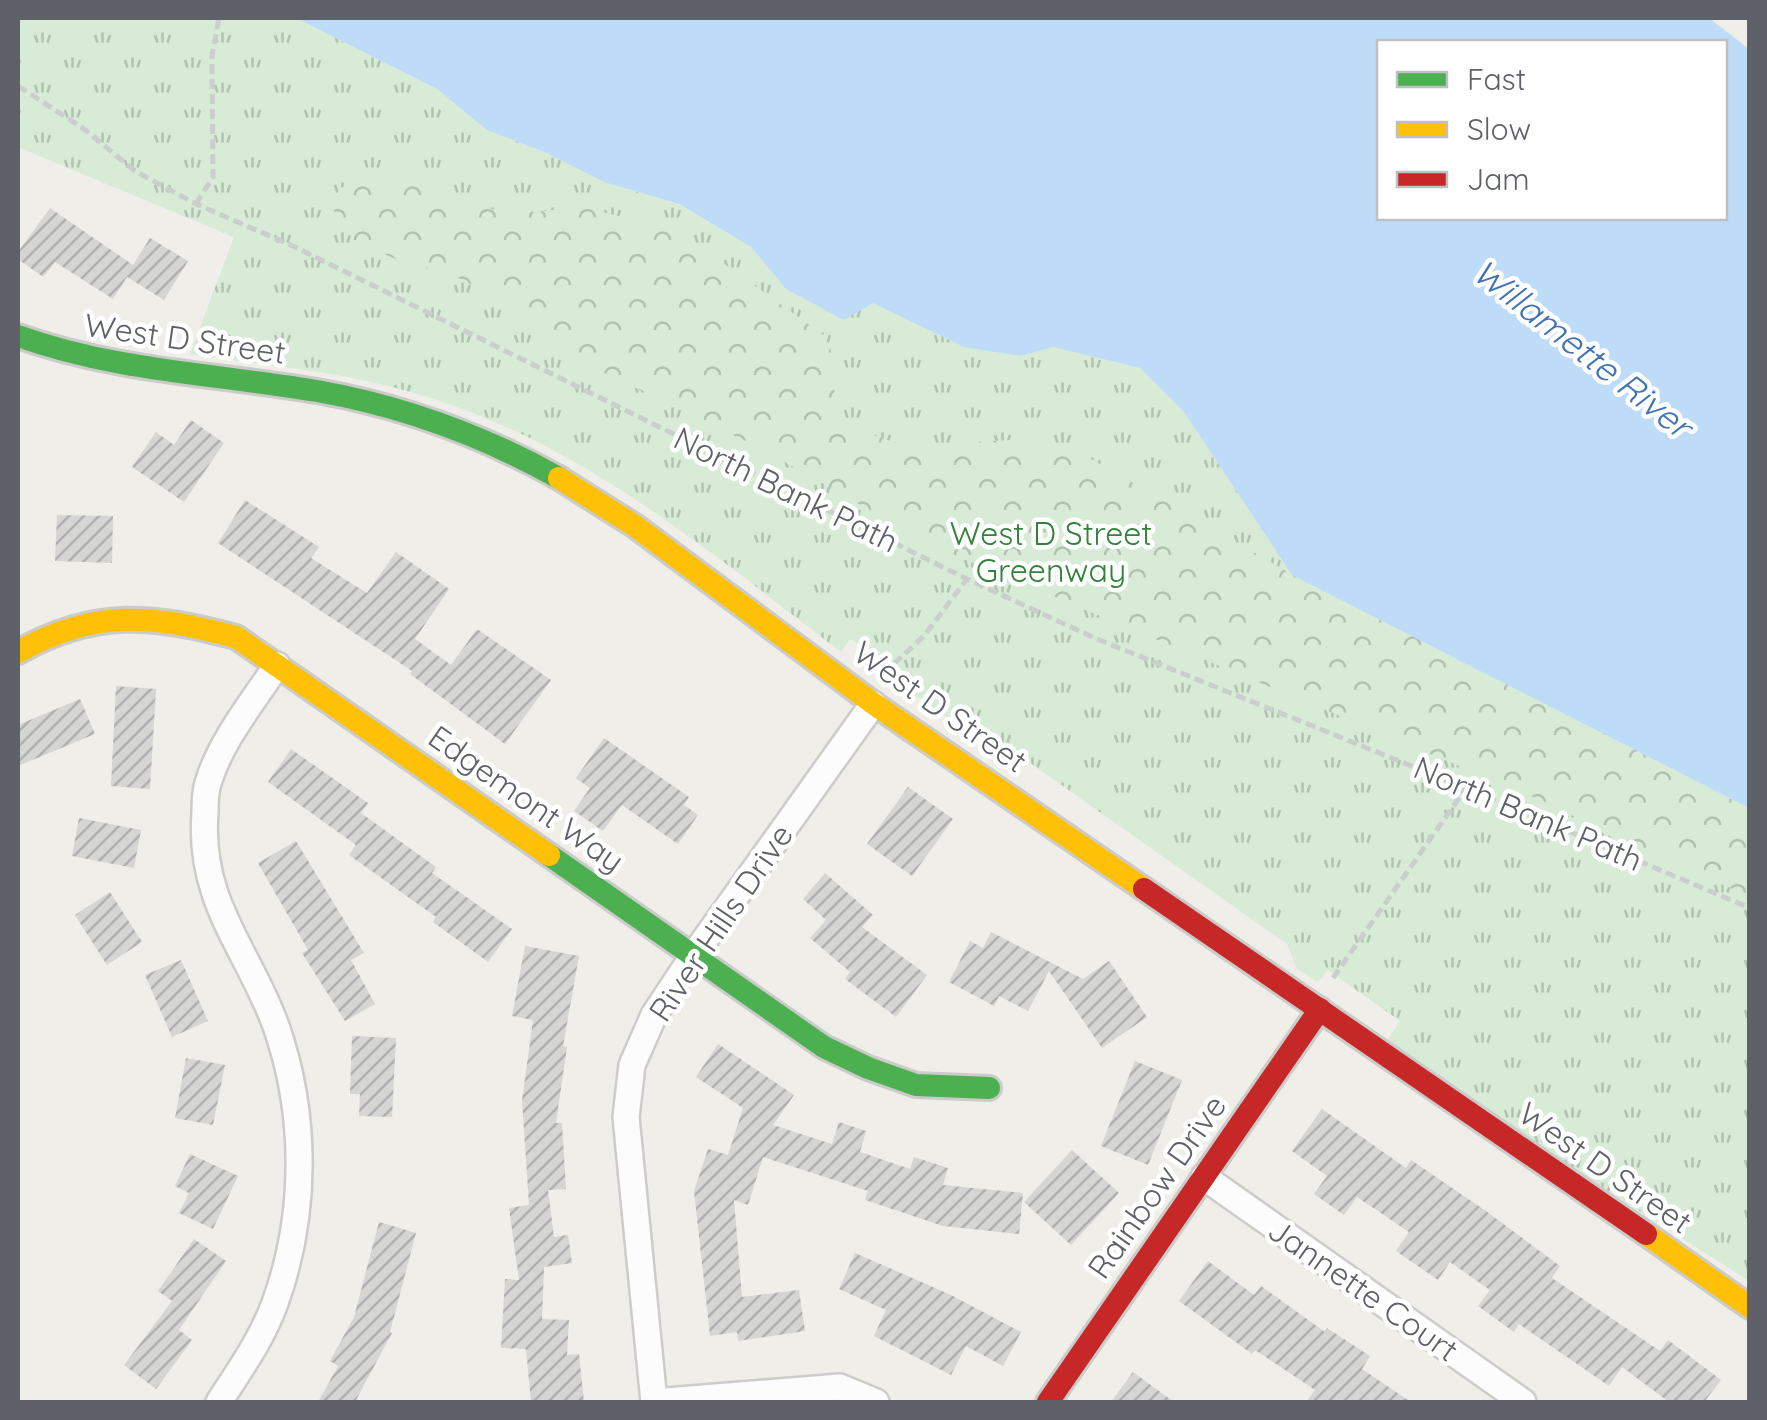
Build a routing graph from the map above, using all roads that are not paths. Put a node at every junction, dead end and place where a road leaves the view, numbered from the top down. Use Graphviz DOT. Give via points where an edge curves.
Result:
graph roads {
  1 [pos="18,336"];
  2 [pos="18,652"];
  3 [pos="278,665"];
  4 [pos="867,699"];
  5 [pos="694,956"];
  6 [pos="1323,998"];
  7 [pos="989,1088"];
  8 [pos="1204,1178"];
  9 [pos="1750,1307"];
  10 [pos="219,1402"];
  11 [pos="654,1402"];
  12 [pos="876,1402"];
  13 [pos="1048,1402"];
  14 [pos="1523,1402"];
  1 -- 4 [label="street, West D Street" via="135,370 300,388 399,409 479,438 542,467 649,535"];
  2 -- 3 [label="street, Edgemont Way" via="50,632 109,618 176,620 236,637"];
  3 -- 5 [label="street, Edgemont Way"];
  3 -- 10 [label="street" via="207,784 202,840 210,887 276,1026 301,1157 295,1231 275,1304"];
  4 -- 5 [label="street, River Hills Drive"];
  4 -- 6 [label="street, West D Street"];
  5 -- 7 [label="street, Edgemont Way" via="824,1048 868,1068 916,1085"];
  5 -- 11 [label="street, River Hills Drive" via="654,1015 632,1065 626,1117"];
  6 -- 8 [label="street, Rainbow Drive"];
  6 -- 9 [label="street, West D Street"];
  8 -- 13 [label="street, Rainbow Drive"];
  8 -- 14 [label="street, Jannette Court"];
  11 -- 12 [label="street" via="840,1387"];
}
